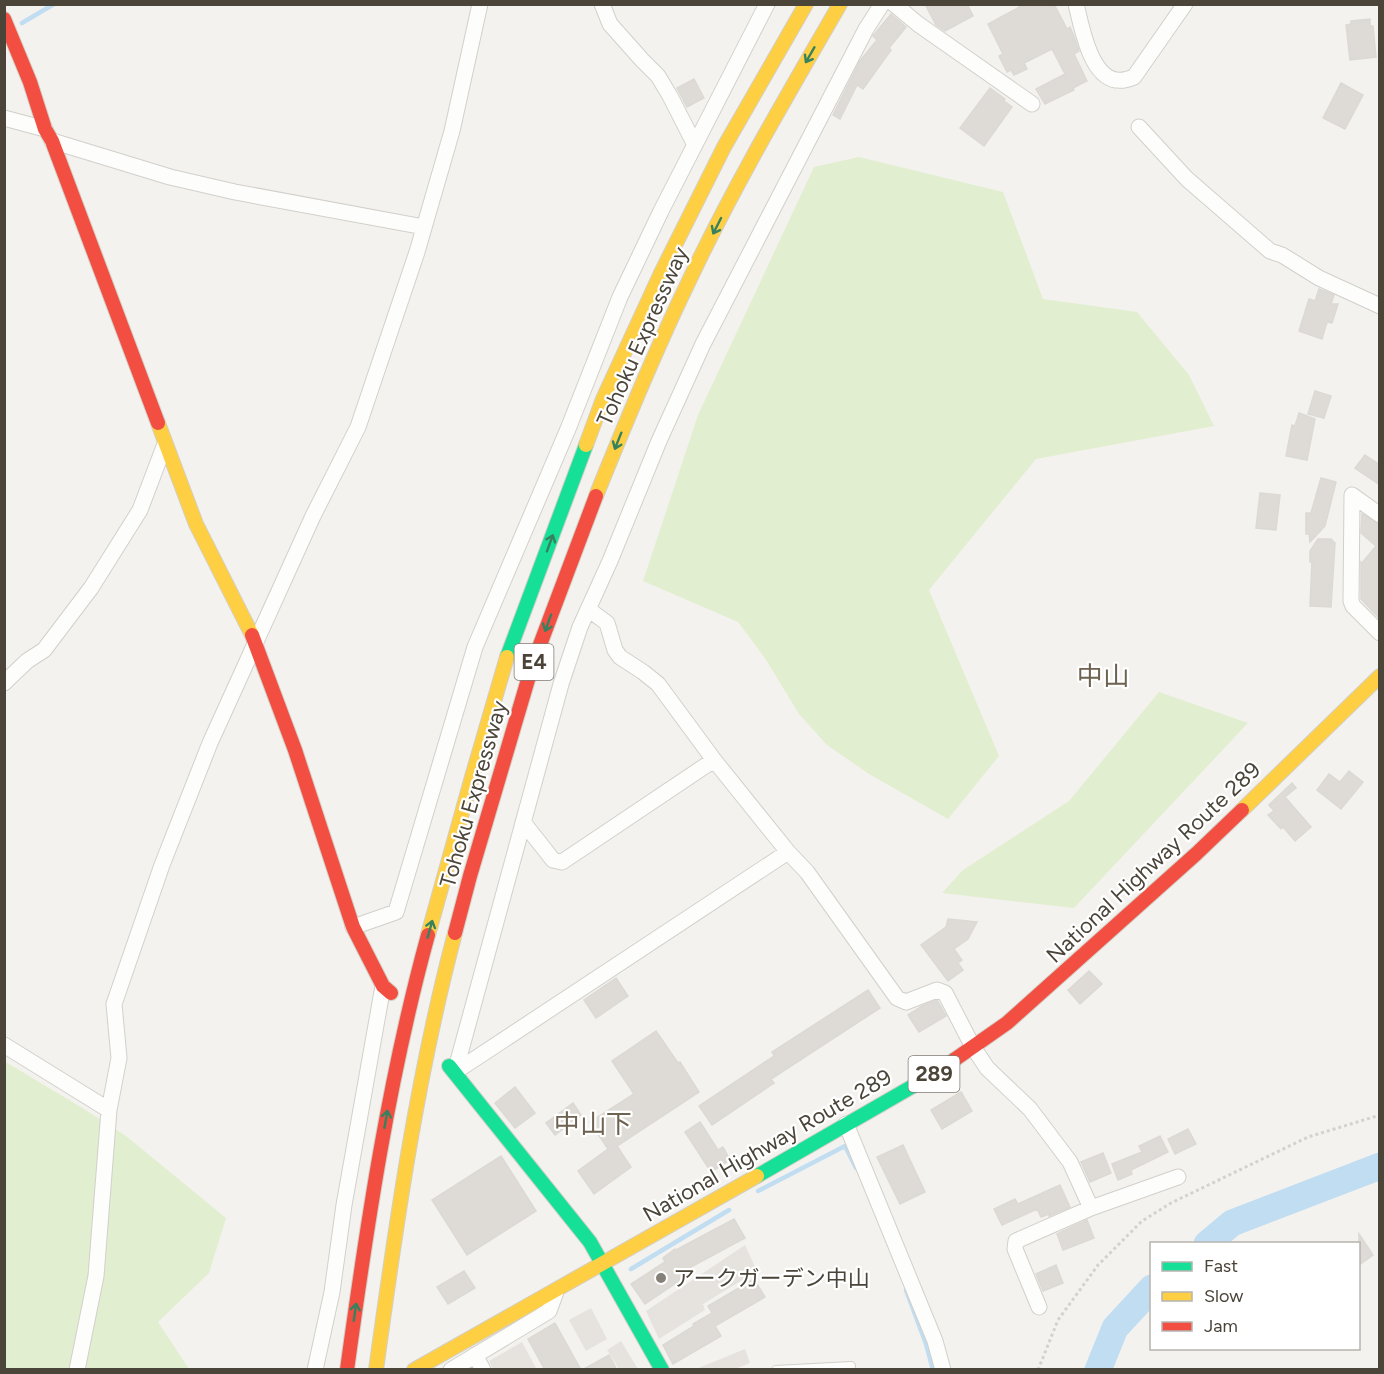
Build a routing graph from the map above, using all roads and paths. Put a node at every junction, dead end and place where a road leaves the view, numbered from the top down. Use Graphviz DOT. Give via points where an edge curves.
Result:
graph roads {
  1 [pos="480,4"];
  2 [pos="602,4"];
  3 [pos="767,4"];
  4 [pos="806,4"];
  5 [pos="840,4"];
  6 [pos="882,4"];
  7 [pos="894,4"];
  8 [pos="1076,4"];
  9 [pos="1185,4"];
  10 [pos="5,22"];
  11 [pos="1032,104"];
  12 [pos="4,118"];
  13 [pos="1139,127"];
  14 [pos="49,135"];
  15 [pos="695,145"];
  16 [pos="424,227"];
  17 [pos="1380,306"];
  18 [pos="165,444"];
  19 [pos="1380,515"];
  20 [pos="588,609"];
  21 [pos="1380,633"];
  22 [pos="255,641"];
  23 [pos="1380,676"];
  24 [pos="4,683"];
  25 [pos="714,760"];
  26 [pos="523,822"];
  27 [pos="788,852"];
  28 [pos="353,927"];
  29 [pos="387,989"];
  30 [pos="4,1045"];
  31 [pos="973,1047"];
  32 [pos="452,1069"];
  33 [pos="109,1110"];
  34 [pos="1380,1114"];
  35 [pos="846,1124"];
  36 [pos="1178,1178"];
  37 [pos="1091,1208"];
  38 [pos="603,1263"];
  39 [pos="557,1290"];
  40 [pos="1039,1307"];
  41 [pos="475,1355"];
  42 [pos="851,1366"];
  43 [pos="78,1370"];
  44 [pos="315,1370"];
  45 [pos="347,1370"];
  46 [pos="376,1370"];
  47 [pos="414,1370"];
  48 [pos="451,1370"];
  49 [pos="483,1370"];
  50 [pos="662,1370"];
  51 [pos="776,1370"];
  52 [pos="942,1370"];
  53 [pos="1038,1370"];
  1 -- 16 [label="street" via="452,131"];
  2 -- 15 [label="street" via="610,24 658,76"];
  3 -- 15 [label="street"];
  45 -- 4 [label="main road, Tohoku Expressway / E4, one-way" via="368,1220 400,1050 471,777 506,661 603,399 724,147"];
  5 -- 46 [label="main road, Tohoku Expressway / E4, one-way" via="751,159 688,282 630,408 532,666 445,970 399,1208"];
  6 -- 20 [label="street" via="702,344"];
  7 -- 11 [label="street"];
  8 -- 9 [label="street" via="1088,51 1108,78 1118,81 1134,77"];
  10 -- 14 [label="main road"];
  12 -- 14 [label="street"];
  13 -- 17 [label="street" via="1187,179 1270,251"];
  14 -- 16 [label="street" via="181,180"];
  14 -- 18 [label="main road"];
  15 -- 28 [label="street" via="620,297 475,647 396,912"];
  16 -- 22 [label="street" via="358,426"];
  18 -- 22 [label="main road" via="196,524"];
  18 -- 24 [label="street" via="140,510 91,588 44,650"];
  19 -- 21 [label="street" via="1352,495 1351,601"];
  20 -- 25 [label="street" via="607,623 620,657 658,684"];
  20 -- 26 [label="street" via="561,684"];
  22 -- 28 [label="main road"];
  22 -- 33 [label="street" via="162,865 114,1004 119,1058"];
  23 -- 31 [label="main road, National Highway Route 289 / 289" via="1196,854 1007,1023"];
  25 -- 26 [label="street" via="562,862 553,860"];
  25 -- 27 [label="street"];
  26 -- 32 [label="street"];
  27 -- 31 [label="street" via="807,872 897,998 906,1002 938,990 945,993"];
  27 -- 32 [label="street"];
  28 -- 29 [label="main road" via="372,968"];
  29 -- 44 [label="street"];
  30 -- 33 [label="street"];
  31 -- 35 [label="main road, National Highway Route 289 / 289"];
  31 -- 37 [label="street" via="987,1068 1030,1109 1070,1162"];
  32 -- 38 [label="main road"];
  33 -- 43 [label="street" via="96,1276"];
  34 -- 53 [label="path" via="1308,1137 1142,1221 1098,1265 1058,1320"];
  35 -- 38 [label="main road, National Highway Route 289 / 289"];
  35 -- 52 [label="street" via="935,1341"];
  36 -- 37 [label="street"];
  37 -- 40 [label="street" via="1016,1241"];
  38 -- 39 [label="main road, National Highway Route 289 / 289"];
  38 -- 50 [label="main road"];
  39 -- 41 [label="street" via="549,1311"];
  39 -- 47 [label="main road, National Highway Route 289 / 289"];
  41 -- 48 [label="street"];
  41 -- 49 [label="street"];
  42 -- 51 [label="lane"];
}
